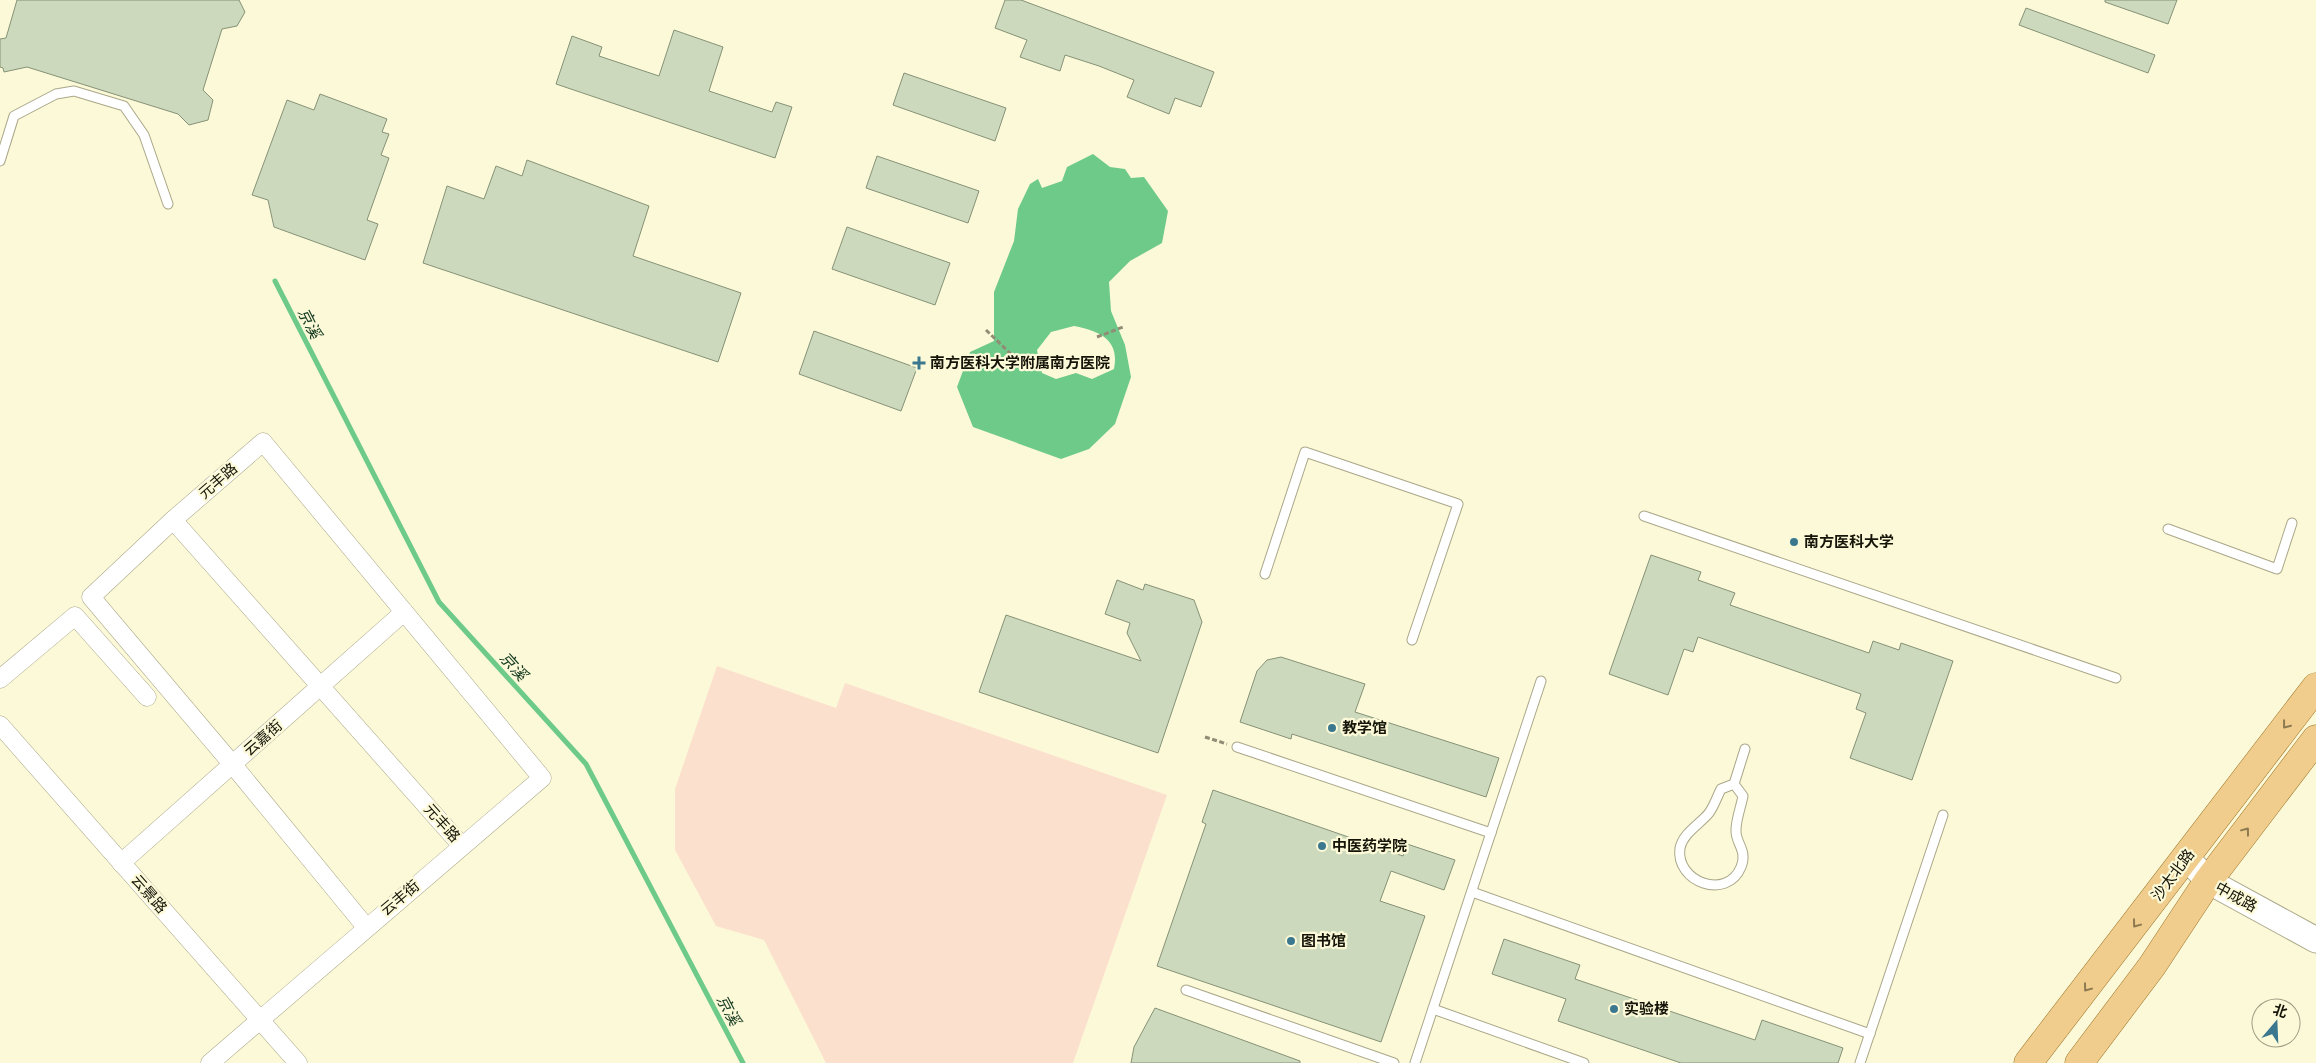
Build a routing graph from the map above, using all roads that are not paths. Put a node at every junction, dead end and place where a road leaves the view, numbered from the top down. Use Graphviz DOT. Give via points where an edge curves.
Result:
graph roads {
  1 [pos="0,161"];
  2 [pos="168,204"];
  3 [pos="1644,516"];
  4 [pos="173,520"];
  5 [pos="2292,523"];
  6 [pos="2168,529"];
  7 [pos="1265,574"];
  8 [pos="404,612"];
  9 [pos="1412,640"];
  10 [pos="2116,678"];
  11 [pos="0,679"];
  12 [pos="1541,681"];
  13 [pos="321,687"];
  14 [pos="2316,687"];
  15 [pos="147,697"];
  16 [pos="0,725"];
  17 [pos="2316,739"];
  18 [pos="1237,747"];
  19 [pos="1745,748"];
  20 [pos="233,764"];
  21 [pos="542,778"];
  22 [pos="1734,784"];
  23 [pos="1943,815"];
  24 [pos="1491,833"];
  25 [pos="462,846"];
  26 [pos="2186,857"];
  27 [pos="121,863"];
  28 [pos="2213,876"];
  29 [pos="1472,892"];
  30 [pos="2316,925"];
  31 [pos="366,927"];
  32 [pos="2316,940"];
  33 [pos="2116,950"];
  34 [pos="2152,966"];
  35 [pos="1186,990"];
  36 [pos="1432,1009"];
  37 [pos="259,1019"];
  38 [pos="1870,1034"];
  39 [pos="210,1063"];
  40 [pos="298,1063"];
  41 [pos="1394,1063"];
  42 [pos="1415,1063"];
  43 [pos="1584,1063"];
  44 [pos="1860,1063"];
  45 [pos="2028,1063"];
  46 [pos="2079,1063"];
  1 -- 2 [label="lane" via="14,116 56,94 74,90 124,106 144,135"];
  3 -- 10 [label="lane"];
  4 -- 8 [label="street, 元丰路" via="263,442"];
  4 -- 13 [label="street, 元丰路"];
  4 -- 20 [label="street" via="91,597"];
  5 -- 6 [label="lane" via="2277,568"];
  7 -- 9 [label="lane" via="1305,452 1458,504"];
  8 -- 13 [label="street, 云嘉街"];
  8 -- 21 [label="street, 元丰路"];
  11 -- 15 [label="street" via="75,616"];
  12 -- 24 [label="lane"];
  13 -- 20 [label="street, 云嘉街"];
  13 -- 25 [label="street, 元丰路"];
  14 -- 26 [label="main road, 沙太北路, one-way"];
  16 -- 27 [label="street, 云景路"];
  28 -- 17 [label="main road, one-way"];
  18 -- 24 [label="lane"];
  19 -- 22 [label="lane"];
  20 -- 27 [label="street, 云嘉街"];
  20 -- 31 [label="street"];
  21 -- 25 [label="street, 云丰街"];
  22 -- 22 [label="lane" via="1721,789 1711,811 1690,830 1680,846 1680,860 1690,878 1711,886 1728,882 1741,867 1744,849 1735,832 1743,796"];
  23 -- 38 [label="lane"];
  24 -- 29 [label="lane"];
  25 -- 31 [label="street, 云丰街"];
  26 -- 28 [label="street, 中成路"];
  26 -- 33 [label="main road, 沙太北路, one-way"];
  27 -- 37 [label="street, 云景路"];
  28 -- 30 [label="street, 中成路"];
  28 -- 32 [label="street, 中成路"];
  28 -- 34 [label="main road"];
  29 -- 36 [label="lane"];
  29 -- 38 [label="lane"];
  31 -- 37 [label="street, 云丰街"];
  33 -- 34 [label="main road"];
  33 -- 45 [label="main road, 沙太北路, one-way"];
  34 -- 46 [label="main road"];
  35 -- 41 [label="lane"];
  36 -- 42 [label="lane"];
  36 -- 43 [label="lane"];
  37 -- 39 [label="street, 云丰街"];
  37 -- 40 [label="street, 云景路"];
  38 -- 44 [label="lane"];
}
